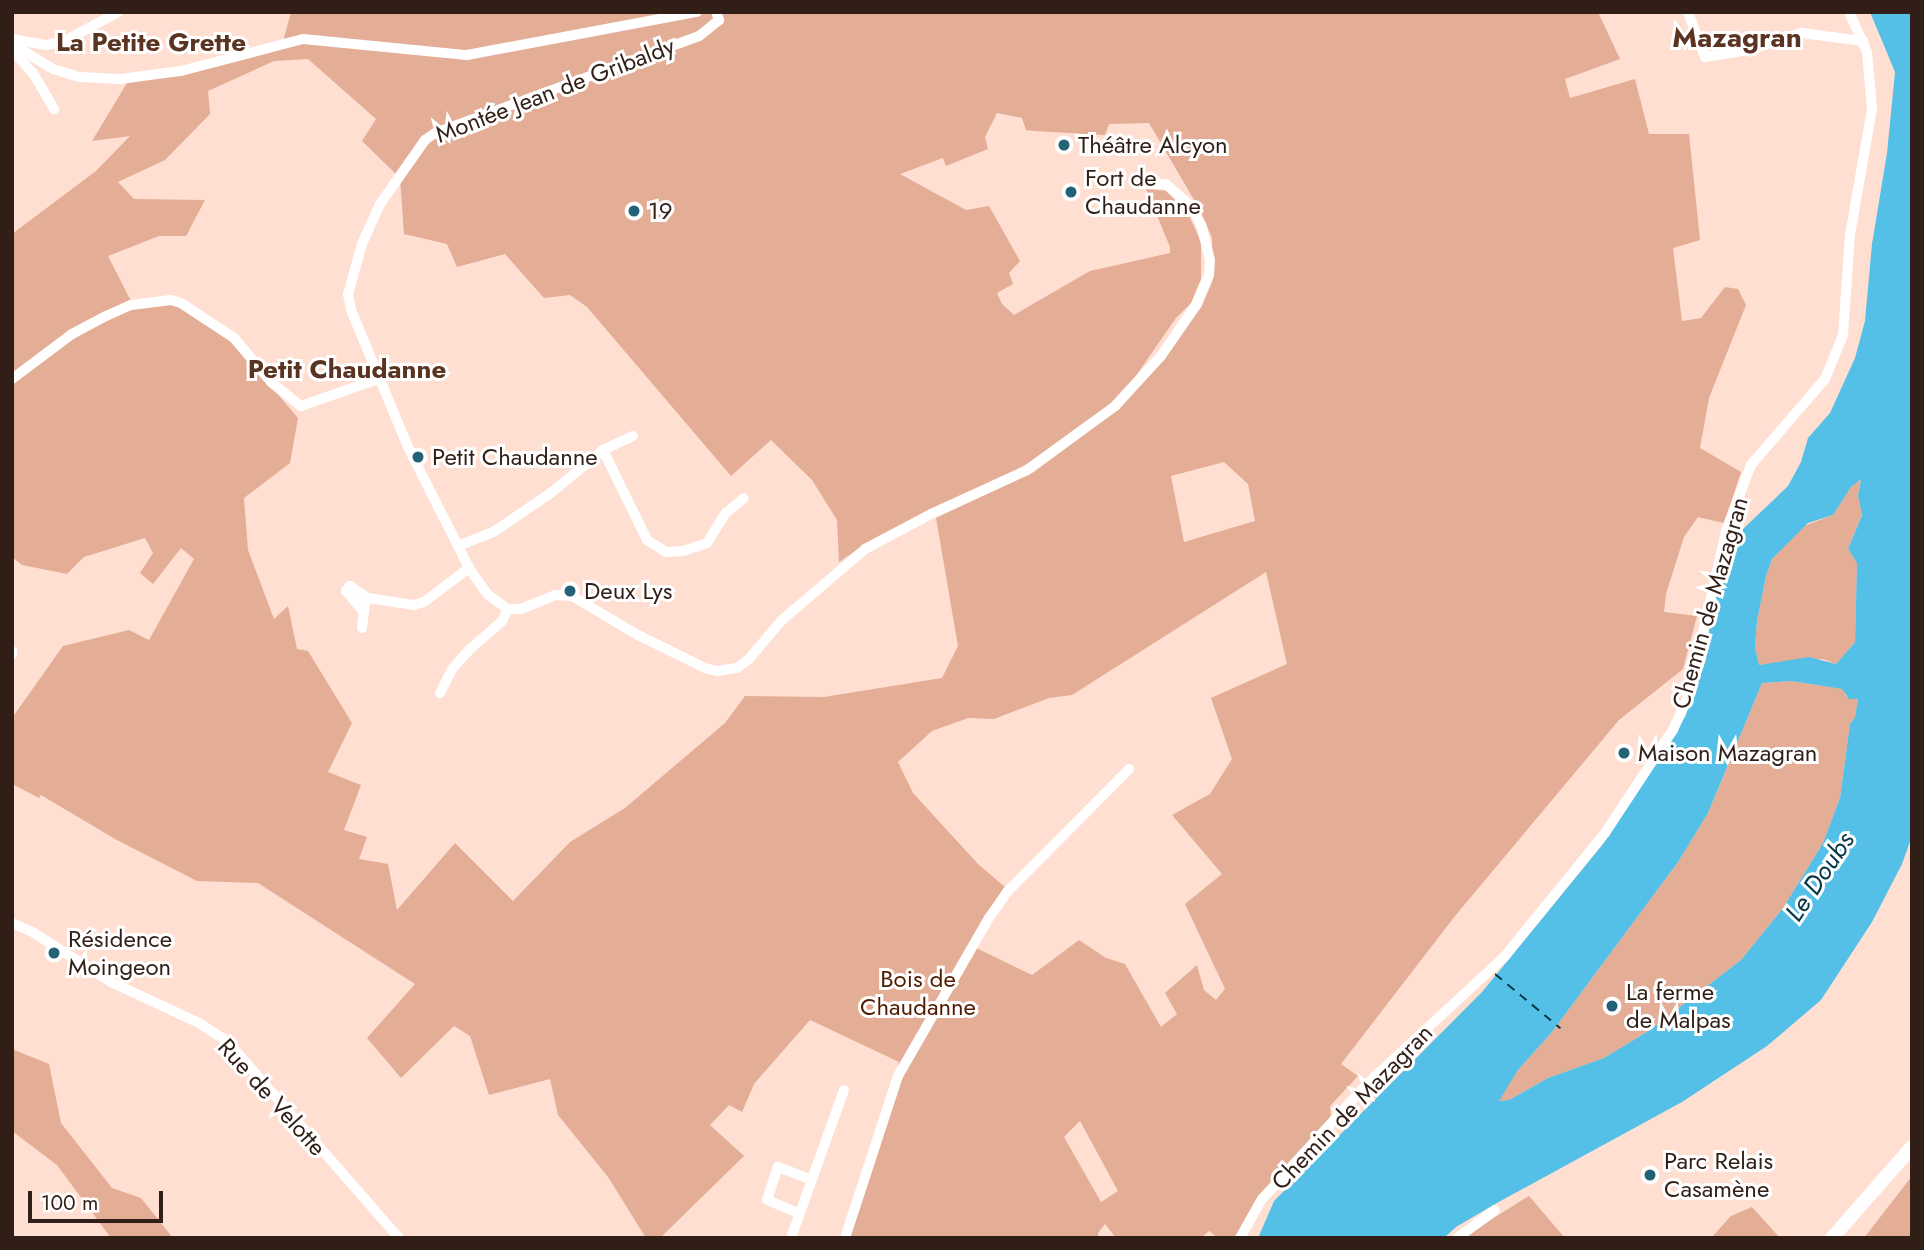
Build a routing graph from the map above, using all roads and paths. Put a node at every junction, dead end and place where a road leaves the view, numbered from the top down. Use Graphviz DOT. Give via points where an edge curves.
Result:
graph roads {
  1 [pos="118,12"];
  2 [pos="697,12"];
  3 [pos="716,12"];
  4 [pos="1688,12"];
  5 [pos="1849,12"];
  6 [pos="12,38"];
  7 [pos="1863,41"];
  8 [pos="12,44"];
  9 [pos="12,50"];
  10 [pos="54,109"];
  11 [pos="1143,184"];
  12 [pos="381,378"];
  13 [pos="12,379"];
  14 [pos="633,436"];
  15 [pos="603,450"];
  16 [pos="744,498"];
  17 [pos="458,546"];
  18 [pos="469,568"];
  19 [pos="368,598"];
  20 [pos="508,609"];
  21 [pos="362,610"];
  22 [pos="362,628"];
  23 [pos="440,692"];
  24 [pos="1129,769"];
  25 [pos="12,923"];
  26 [pos="844,1090"];
  27 [pos="1912,1147"];
  28 [pos="810,1179"];
  29 [pos="1495,1210"];
  30 [pos="798,1213"];
  31 [pos="399,1238"];
  32 [pos="791,1238"];
  33 [pos="845,1238"];
  34 [pos="1240,1238"];
  35 [pos="1457,1238"];
  36 [pos="1832,1238"];
  1 -- 6 [label="street" via="63,43 46,45"];
  2 -- 8 [label="street, Montée Jean de Gribaldy" via="467,55 303,38 181,71 120,79 79,77 53,69"];
  3 -- 12 [label="street, Montée Jean de Gribaldy" via="719,20 699,36 425,140 380,204 362,244 348,294"];
  4 -- 7 [label="street" via="1705,57 1757,48 1802,33"];
  5 -- 7 [label="street, Chemin de Mazagran"];
  7 -- 34 [label="street, Chemin de Mazagran" via="1872,109 1850,235 1843,335 1825,379 1751,465 1726,531 1689,694 1673,730 1605,834 1505,956 1367,1084 1262,1199"];
  9 -- 10 [label="street" via="33,73"];
  11 -- 20 [label="street" via="1166,184 1191,206 1210,260 1209,275 1196,305 1161,356 1115,407 1027,470 865,550 782,620 737,668 705,668 572,596 555,595 521,609"];
  12 -- 13 [label="street" via="297,405 234,338 171,300 131,304 106,316 72,334"];
  12 -- 17 [label="street" via="408,447"];
  14 -- 15 [label="street"];
  15 -- 16 [label="street" via="647,540 666,552 706,543 726,513"];
  15 -- 17 [label="street" via="495,531"];
  17 -- 18 [label="street"];
  18 -- 19 [label="street" via="418,604"];
  18 -- 20 [label="street" via="487,594"];
  19 -- 21 [label="street"];
  19 -- 21 [label="street" via="354,586 347,587 353,603"];
  20 -- 23 [label="street" via="502,621 453,669"];
  21 -- 22 [label="street"];
  24 -- 33 [label="street" via="1008,891 989,918 898,1076"];
  25 -- 31 [label="street, Rue de Velotte" via="111,982 199,1023 228,1042"];
  26 -- 28 [label="street"];
  27 -- 36 [label="main road"];
  28 -- 30 [label="street"];
  28 -- 30 [label="street" via="778,1167 767,1200"];
  29 -- 35 [label="street"];
  30 -- 32 [label="street"];
}
